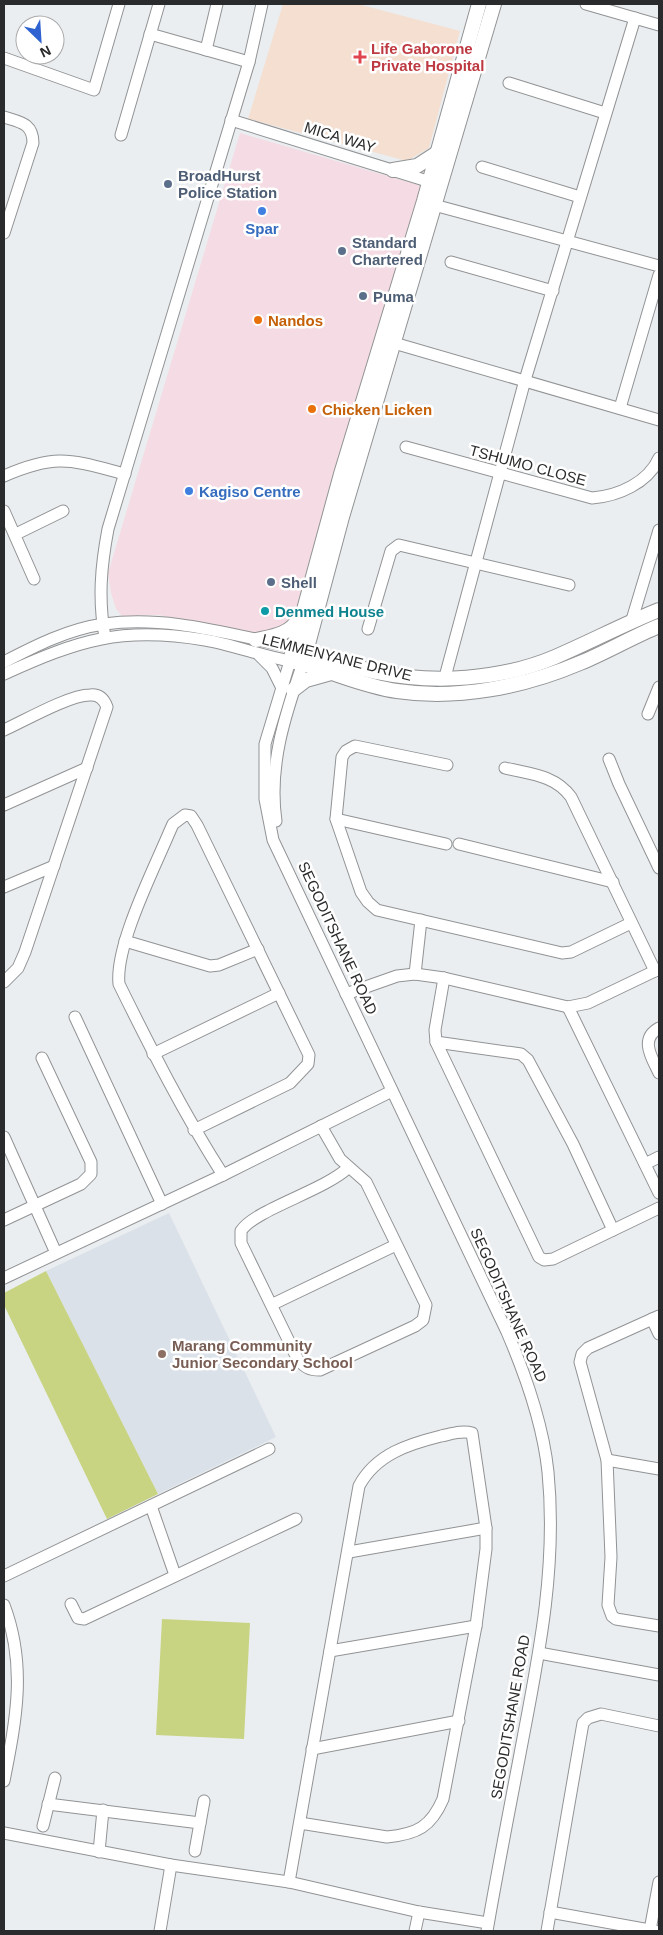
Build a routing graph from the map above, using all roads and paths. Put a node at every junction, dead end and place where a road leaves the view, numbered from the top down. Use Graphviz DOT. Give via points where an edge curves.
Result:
graph roads {
  1 [pos="159,4"];
  2 [pos="217,4"];
  3 [pos="262,4"];
  4 [pos="479,4"];
  5 [pos="494,4"];
  6 [pos="586,4"];
  7 [pos="115,5"];
  8 [pos="634,18"];
  9 [pos="659,25"];
  10 [pos="150,34"];
  11 [pos="206,50"];
  12 [pos="4,58"];
  13 [pos="249,62"];
  14 [pos="509,83"];
  15 [pos="605,113"];
  16 [pos="4,117"];
  17 [pos="231,120"];
  18 [pos="121,135"];
  19 [pos="437,153"];
  20 [pos="482,167"];
  21 [pos="393,170"];
  22 [pos="434,183"];
  23 [pos="580,197"];
  24 [pos="434,205"];
  25 [pos="4,233"];
  26 [pos="567,242"];
  27 [pos="451,262"];
  28 [pos="659,266"];
  29 [pos="659,276"];
  30 [pos="553,291"];
  31 [pos="387,341"];
  32 [pos="525,380"];
  33 [pos="620,408"];
  34 [pos="659,420"];
  35 [pos="406,447"];
  36 [pos="659,458"];
  37 [pos="500,473"];
  38 [pos="125,474"];
  39 [pos="4,476"];
  40 [pos="4,511"];
  41 [pos="62,511"];
  42 [pos="659,530"];
  43 [pos="16,534"];
  44 [pos="475,562"];
  45 [pos="34,579"];
  46 [pos="569,585"];
  47 [pos="659,610"];
  48 [pos="308,618"];
  49 [pos="631,623"];
  50 [pos="103,624"];
  51 [pos="659,626"];
  52 [pos="368,629"];
  53 [pos="105,637"];
  54 [pos="257,647"];
  55 [pos="298,656"];
  56 [pos="4,662"];
  57 [pos="336,666"];
  58 [pos="4,674"];
  59 [pos="445,678"];
  60 [pos="659,686"];
  61 [pos="287,688"];
  62 [pos="648,714"];
  63 [pos="4,730"];
  64 [pos="609,759"];
  65 [pos="446,765"];
  66 [pos="87,768"];
  67 [pos="505,768"];
  68 [pos="4,805"];
  69 [pos="336,819"];
  70 [pos="446,844"];
  71 [pos="459,844"];
  72 [pos="54,866"];
  73 [pos="659,868"];
  74 [pos="613,882"];
  75 [pos="4,887"];
  76 [pos="422,920"];
  77 [pos="631,923"];
  78 [pos="125,941"];
  79 [pos="258,949"];
  80 [pos="657,970"];
  81 [pos="415,974"];
  82 [pos="444,978"];
  83 [pos="4,982"];
  84 [pos="279,993"];
  85 [pos="346,994"];
  86 [pos="568,1007"];
  87 [pos="75,1017"];
  88 [pos="659,1028"];
  89 [pos="436,1042"];
  90 [pos="153,1054"];
  91 [pos="42,1058"];
  92 [pos="659,1074"];
  93 [pos="392,1091"];
  94 [pos="322,1126"];
  95 [pos="194,1130"];
  96 [pos="4,1138"];
  97 [pos="659,1157"];
  98 [pos="645,1164"];
  99 [pos="348,1168"];
  100 [pos="223,1175"];
  101 [pos="659,1193"];
  102 [pos="162,1204"];
  103 [pos="35,1206"];
  104 [pos="659,1208"];
  105 [pos="4,1220"];
  106 [pos="613,1230"];
  107 [pos="396,1245"];
  108 [pos="56,1253"];
  109 [pos="4,1278"];
  110 [pos="273,1304"];
  111 [pos="656,1318"];
  112 [pos="659,1334"];
  113 [pos="269,1449"];
  114 [pos="607,1460"];
  115 [pos="659,1469"];
  116 [pos="151,1506"];
  117 [pos="296,1519"];
  118 [pos="486,1528"];
  119 [pos="349,1552"];
  120 [pos="175,1575"];
  121 [pos="4,1576"];
  122 [pos="71,1604"];
  123 [pos="4,1605"];
  124 [pos="476,1626"];
  125 [pos="659,1626"];
  126 [pos="16,1649"];
  127 [pos="330,1651"];
  128 [pos="4,1653"];
  129 [pos="539,1653"];
  130 [pos="659,1675"];
  131 [pos="459,1721"];
  132 [pos="659,1726"];
  133 [pos="312,1749"];
  134 [pos="55,1778"];
  135 [pos="4,1781"];
  136 [pos="204,1801"];
  137 [pos="48,1804"];
  138 [pos="103,1810"];
  139 [pos="200,1823"];
  140 [pos="300,1823"];
  141 [pos="42,1826"];
  142 [pos="4,1833"];
  143 [pos="195,1851"];
  144 [pos="99,1852"];
  145 [pos="171,1865"];
  146 [pos="289,1882"];
  147 [pos="659,1882"];
  148 [pos="419,1912"];
  149 [pos="550,1912"];
  150 [pos="488,1927"];
  151 [pos="160,1931"];
  152 [pos="416,1931"];
  153 [pos="547,1931"];
  154 [pos="653,1931"];
  1 -- 10 [label="street"];
  2 -- 11 [label="street"];
  3 -- 13 [label="street"];
  4 -- 19 [label="main road, SEGODITSHANE ROAD"];
  5 -- 22 [label="main road, SEGODITSHANE ROAD"];
  6 -- 8 [label="street"];
  7 -- 12 [label="street" via="94,90"];
  8 -- 9 [label="street"];
  8 -- 15 [label="street"];
  10 -- 11 [label="street"];
  10 -- 18 [label="street"];
  11 -- 13 [label="street"];
  13 -- 17 [label="street"];
  14 -- 15 [label="street"];
  15 -- 23 [label="street"];
  16 -- 25 [label="street" via="26,123 32,132 33,143"];
  17 -- 21 [label="street, MICA WAY"];
  17 -- 38 [label="street"];
  19 -- 21 [label="main road" via="417,166"];
  19 -- 22 [label="main road, SEGODITSHANE ROAD"];
  20 -- 23 [label="street"];
  21 -- 22 [label="street, MICA WAY"];
  22 -- 24 [label="main road, SEGODITSHANE ROAD"];
  22 -- 31 [label="main road, SEGODITSHANE ROAD"];
  23 -- 26 [label="street"];
  24 -- 26 [label="street"];
  24 -- 31 [label="main road, SEGODITSHANE ROAD"];
  26 -- 28 [label="street"];
  26 -- 30 [label="street"];
  27 -- 30 [label="street"];
  29 -- 33 [label="street"];
  30 -- 32 [label="street"];
  31 -- 32 [label="street"];
  31 -- 48 [label="main road, SEGODITSHANE ROAD"];
  32 -- 33 [label="street"];
  32 -- 37 [label="street"];
  33 -- 34 [label="street"];
  35 -- 37 [label="street, TSHUMO CLOSE"];
  36 -- 37 [label="street, TSHUMO CLOSE" via="644,478 616,493 592,498"];
  37 -- 44 [label="street"];
  38 -- 39 [label="street" via="60,459 34,464"];
  38 -- 50 [label="street" via="108,529 101,566"];
  40 -- 43 [label="street"];
  41 -- 43 [label="street"];
  42 -- 49 [label="street"];
  43 -- 45 [label="street"];
  44 -- 46 [label="street"];
  44 -- 52 [label="street" via="402,545 396,547 391,551"];
  44 -- 59 [label="street"];
  47 -- 49 [label="main road, LEMMENYANE DRIVE"];
  48 -- 54 [label="main road" via="285,634"];
  48 -- 55 [label="main road, SEGODITSHANE ROAD"];
  48 -- 57 [label="main road" via="321,647"];
  49 -- 59 [label="main road, LEMMENYANE DRIVE" via="528,666 484,675"];
  50 -- 53 [label="street"];
  50 -- 54 [label="street, LEMMENYANE DRIVE" via="172,623 209,629"];
  50 -- 56 [label="street, LEMMENYANE DRIVE" via="54,638"];
  51 -- 57 [label="main road, LEMMENYANE DRIVE" via="557,672 481,690 422,694 395,691"];
  53 -- 54 [label="street, LEMMENYANE DRIVE" via="168,635"];
  53 -- 58 [label="street, LEMMENYANE DRIVE" via="49,654"];
  54 -- 55 [label="street, LEMMENYANE DRIVE"];
  54 -- 61 [label="street"];
  55 -- 57 [label="main road, LEMMENYANE DRIVE"];
  55 -- 61 [label="street, SEGODITSHANE ROAD"];
  57 -- 59 [label="main road, LEMMENYANE DRIVE" via="407,677"];
  57 -- 61 [label="main road"];
  60 -- 62 [label="street"];
  61 -- 85 [label="street, SEGODITSHANE ROAD" via="274,778 277,844"];
  63 -- 66 [label="street" via="78,696 96,695 104,700 107,707"];
  64 -- 73 [label="street"];
  65 -- 69 [label="street" via="354,746 342,757"];
  66 -- 68 [label="street"];
  66 -- 72 [label="street"];
  67 -- 74 [label="street" via="556,781 564,788"];
  69 -- 70 [label="street"];
  69 -- 76 [label="street" via="361,892 368,902 378,910"];
  71 -- 74 [label="street"];
  72 -- 75 [label="street"];
  72 -- 83 [label="street" via="25,952 18,968"];
  74 -- 77 [label="street"];
  76 -- 77 [label="street" via="562,953 572,952"];
  76 -- 81 [label="street"];
  77 -- 80 [label="street"];
  78 -- 79 [label="street" via="210,966"];
  78 -- 79 [label="street" via="173,824 185,815 197,824"];
  78 -- 90 [label="street" via="119,967 120,984"];
  79 -- 84 [label="street"];
  80 -- 86 [label="street" via="588,1003"];
  81 -- 82 [label="street"];
  81 -- 85 [label="street" via="397,976"];
  82 -- 86 [label="street"];
  82 -- 89 [label="street"];
  84 -- 90 [label="street"];
  84 -- 95 [label="street" via="309,1055 308,1064 290,1083"];
  85 -- 93 [label="street, SEGODITSHANE ROAD"];
  86 -- 98 [label="street"];
  87 -- 102 [label="street"];
  88 -- 92 [label="street" via="648,1039 648,1048"];
  89 -- 106 [label="street" via="521,1054 528,1060 573,1144"];
  89 -- 106 [label="street" via="539,1257 553,1259"];
  90 -- 95 [label="street"];
  91 -- 103 [label="street" via="92,1168 91,1174 81,1184"];
  93 -- 94 [label="street"];
  93 -- 129 [label="street, SEGODITSHANE ROAD" via="507,1332 530,1392 548,1471 551,1539"];
  94 -- 99 [label="street"];
  94 -- 100 [label="street"];
  95 -- 100 [label="street"];
  96 -- 103 [label="street"];
  97 -- 98 [label="street"];
  98 -- 101 [label="street"];
  99 -- 107 [label="street" via="366,1182"];
  99 -- 110 [label="street" via="322,1187 249,1221 240,1232 241,1243"];
  100 -- 102 [label="street"];
  102 -- 108 [label="street"];
  103 -- 105 [label="street"];
  103 -- 108 [label="street"];
  104 -- 106 [label="street"];
  107 -- 110 [label="street"];
  107 -- 110 [label="street" via="426,1305 423,1320 415,1326 320,1370 312,1370 298,1360"];
  108 -- 109 [label="street"];
  111 -- 112 [label="street"];
  111 -- 114 [label="street" via="588,1348 582,1354 580,1362"];
  113 -- 116 [label="street"];
  114 -- 115 [label="street"];
  114 -- 125 [label="street" via="611,1557 608,1606 616,1619"];
  116 -- 120 [label="street"];
  116 -- 121 [label="street"];
  117 -- 120 [label="street"];
  118 -- 119 [label="street"];
  118 -- 119 [label="street" via="472,1434 462,1431 412,1443 374,1465 365,1474 359,1486"];
  118 -- 124 [label="street"];
  119 -- 127 [label="street"];
  120 -- 122 [label="street" via="84,1619 78,1618"];
  123 -- 126 [label="street"];
  124 -- 127 [label="street"];
  124 -- 131 [label="street"];
  126 -- 128 [label="street"];
  126 -- 135 [label="street" via="16,1716"];
  127 -- 133 [label="street"];
  129 -- 130 [label="street"];
  129 -- 150 [label="street, SEGODITSHANE ROAD"];
  131 -- 133 [label="street"];
  131 -- 140 [label="street" via="443,1799 430,1823 420,1830 387,1837"];
  132 -- 149 [label="street" via="601,1714 583,1723"];
  133 -- 140 [label="street"];
  134 -- 137 [label="street"];
  136 -- 139 [label="street"];
  137 -- 138 [label="street"];
  137 -- 141 [label="street"];
  138 -- 139 [label="street"];
  138 -- 144 [label="street"];
  139 -- 143 [label="street"];
  140 -- 146 [label="street"];
  142 -- 144 [label="street"];
  144 -- 145 [label="street"];
  145 -- 146 [label="street"];
  145 -- 151 [label="street"];
  146 -- 148 [label="street"];
  147 -- 154 [label="street"];
  148 -- 150 [label="street"];
  148 -- 152 [label="street"];
  149 -- 153 [label="street"];
  149 -- 154 [label="street"];
}
